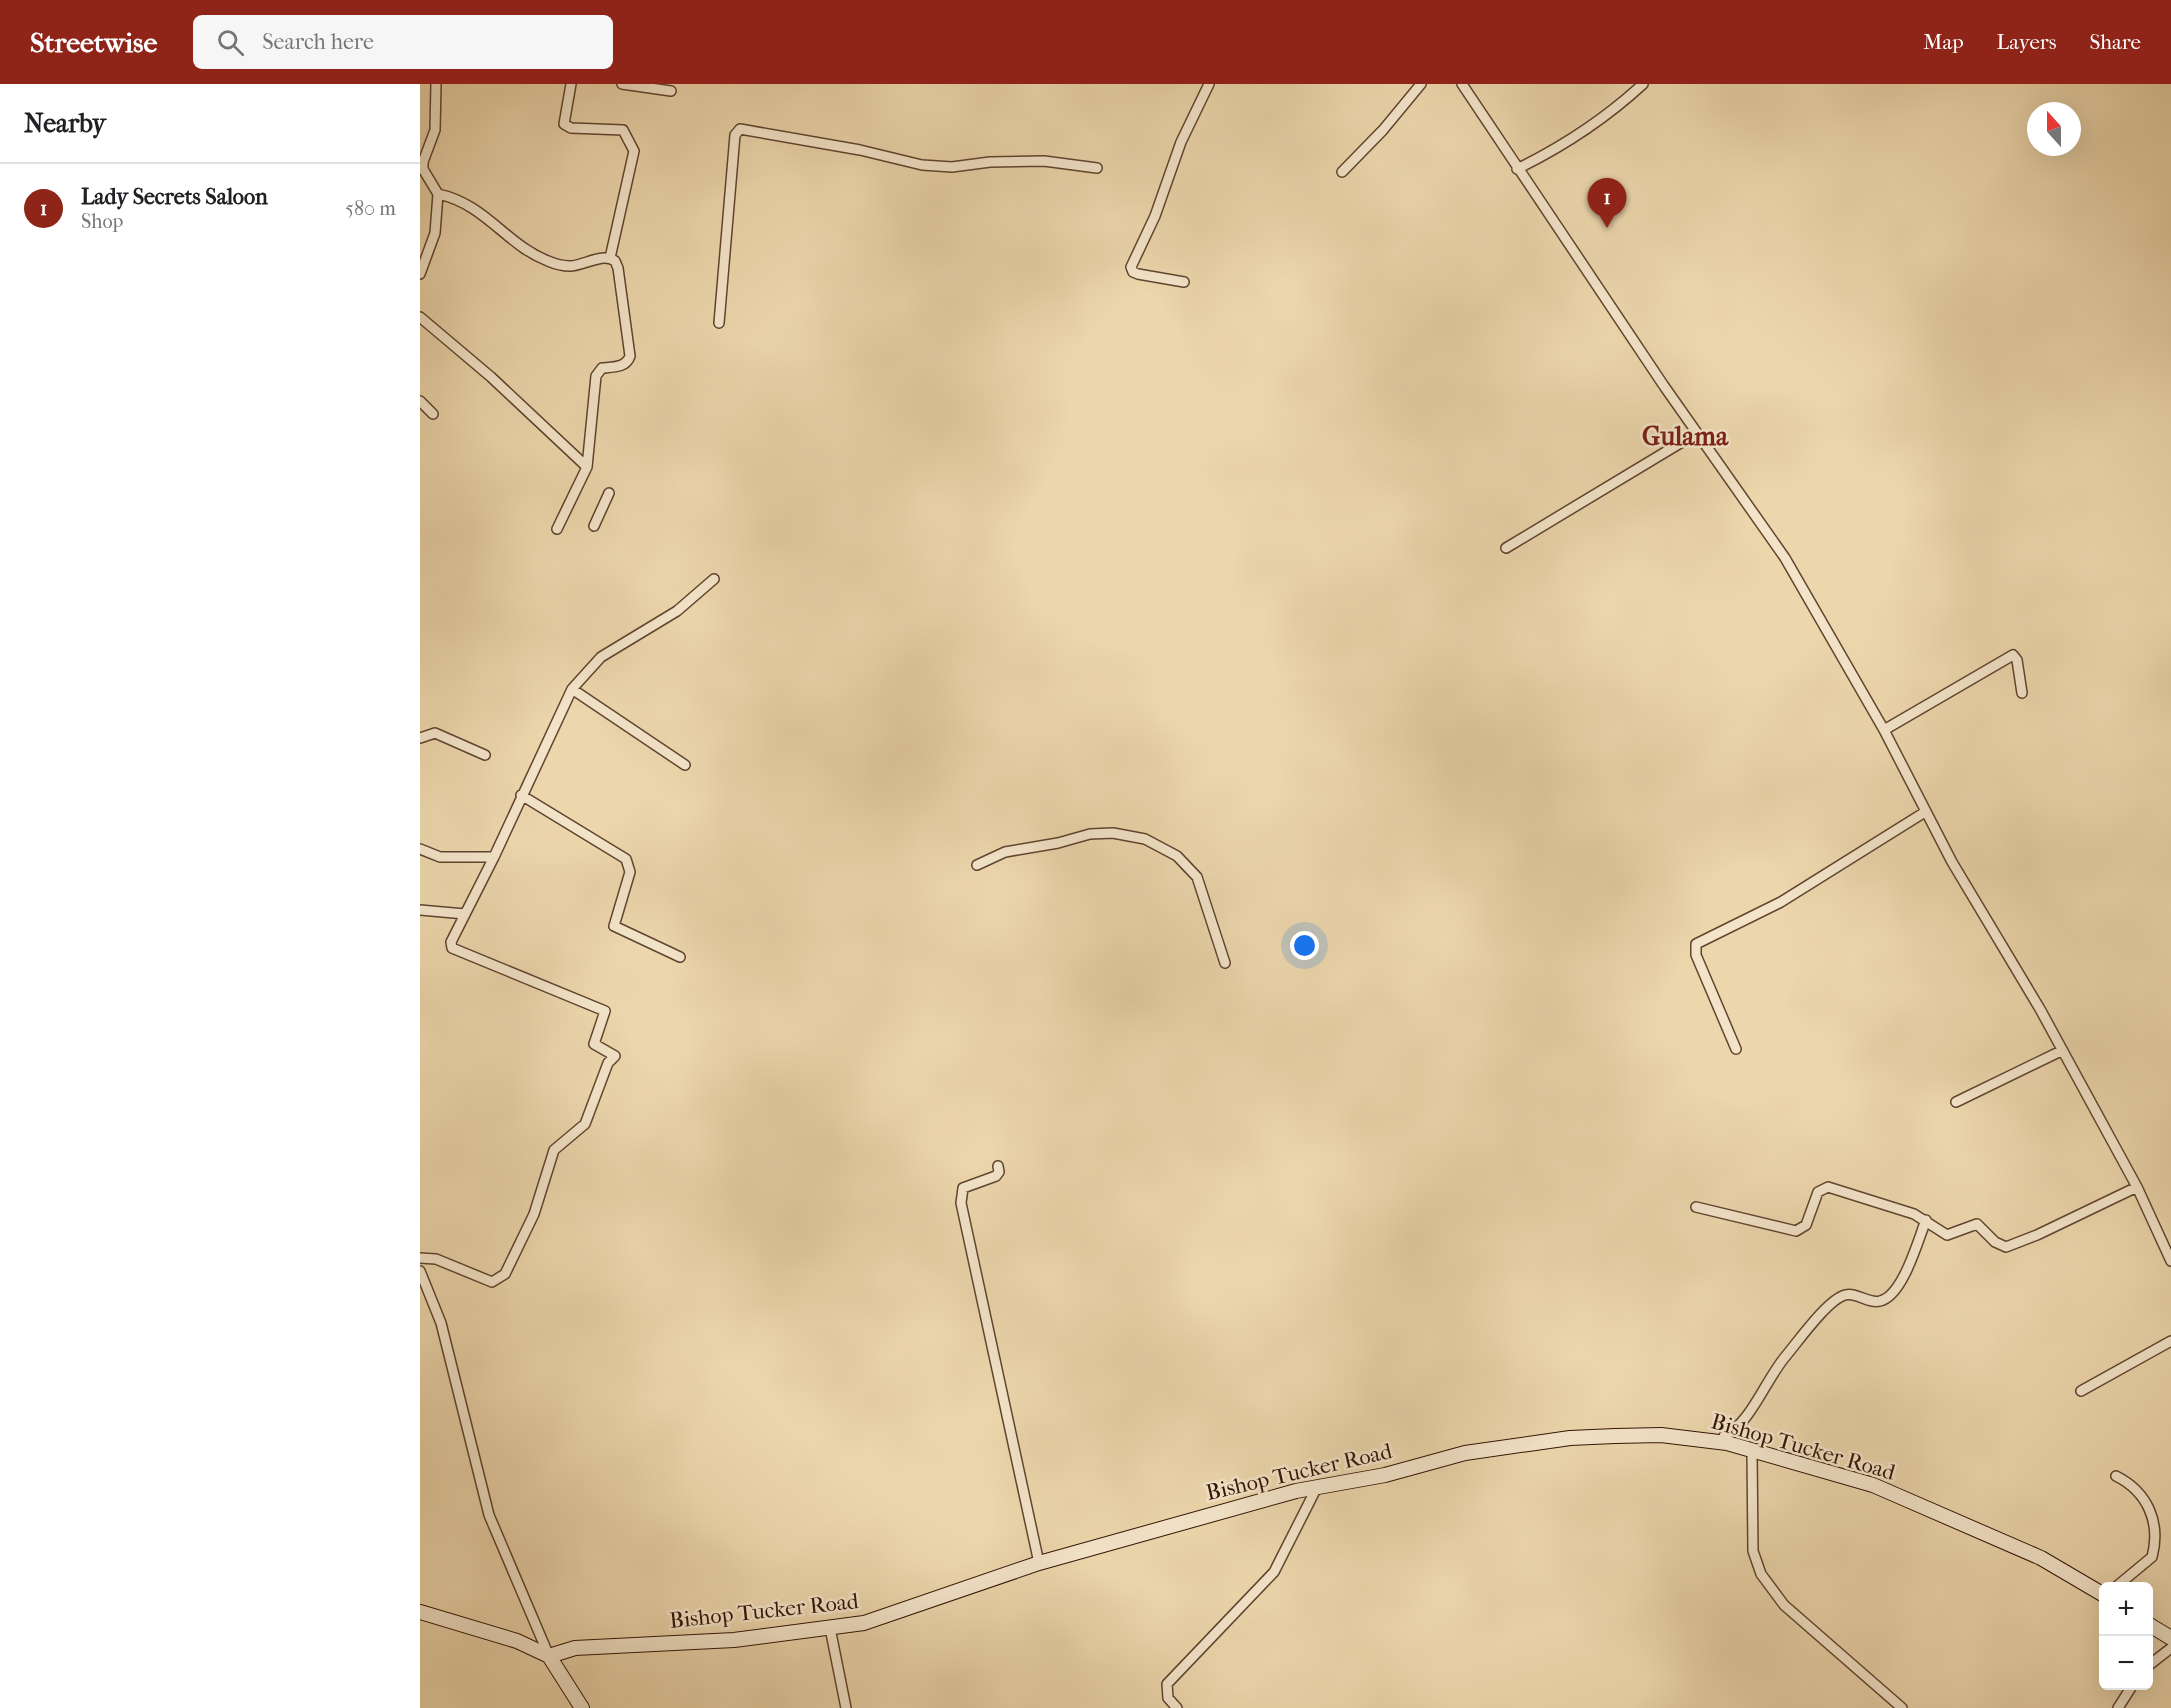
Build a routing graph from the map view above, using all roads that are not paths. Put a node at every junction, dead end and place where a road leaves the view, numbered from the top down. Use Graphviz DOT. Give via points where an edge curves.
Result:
graph roads {
  1 [pos="436,84"];
  2 [pos="571,84"];
  3 [pos="622,84"];
  4 [pos="1209,84"];
  5 [pos="1421,84"];
  6 [pos="1462,84"];
  7 [pos="1643,84"];
  8 [pos="671,91"];
  9 [pos="1097,168"];
  10 [pos="1517,169"];
  11 [pos="1342,172"];
  12 [pos="438,194"];
  13 [pos="610,258"];
  14 [pos="420,274"];
  15 [pos="1184,282"];
  16 [pos="420,317"];
  17 [pos="719,323"];
  18 [pos="420,401"];
  19 [pos="433,414"];
  20 [pos="1697,433"];
  21 [pos="587,467"];
  22 [pos="609,493"];
  23 [pos="594,526"];
  24 [pos="557,529"];
  25 [pos="1506,548"];
  26 [pos="714,579"];
  27 [pos="572,689"];
  28 [pos="2022,693"];
  29 [pos="1884,730"];
  30 [pos="420,738"];
  31 [pos="485,755"];
  32 [pos="685,765"];
  33 [pos="521,795"];
  34 [pos="1925,812"];
  35 [pos="420,849"];
  36 [pos="494,857"];
  37 [pos="977,865"];
  38 [pos="420,910"];
  39 [pos="465,915"];
  40 [pos="680,957"];
  41 [pos="1225,963"];
  42 [pos="1736,1049"];
  43 [pos="2061,1051"];
  44 [pos="1956,1102"];
  45 [pos="998,1166"];
  46 [pos="2137,1187"];
  47 [pos="1696,1207"];
  48 [pos="1926,1220"];
  49 [pos="420,1258"];
  50 [pos="2171,1261"];
  51 [pos="420,1271"];
  52 [pos="2171,1341"];
  53 [pos="2081,1390"];
  54 [pos="1724,1436"];
  55 [pos="1752,1452"];
  56 [pos="2116,1476"];
  57 [pos="1317,1487"];
  58 [pos="1039,1563"];
  59 [pos="2123,1582"];
  60 [pos="2099,1593"];
  61 [pos="420,1612"];
  62 [pos="2153,1627"];
  63 [pos="830,1628"];
  64 [pos="2171,1638"];
  65 [pos="2171,1648"];
  66 [pos="549,1656"];
  67 [pos="2153,1662"];
  68 [pos="2129,1690"];
  69 [pos="582,1708"];
  70 [pos="846,1708"];
  71 [pos="1177,1708"];
  72 [pos="1902,1708"];
  73 [pos="2118,1708"];
  1 -- 12 [label="street" via="435,130 423,169"];
  2 -- 13 [label="street" via="564,124 572,128 624,130 634,151"];
  3 -- 8 [label="street"];
  4 -- 15 [label="street" via="1181,142 1155,216 1131,267 1138,274"];
  5 -- 11 [label="street"];
  6 -- 10 [label="street"];
  7 -- 10 [label="street" via="1577,137"];
  9 -- 17 [label="street" via="1044,162 922,165 740,129 735,135"];
  10 -- 20 [label="street"];
  12 -- 13 [label="street" via="484,214 524,249 553,263 572,266"];
  12 -- 14 [label="street" via="432,245"];
  13 -- 21 [label="street" via="618,268 630,356 622,366 602,368 596,376"];
  16 -- 21 [label="street"];
  18 -- 19 [label="street"];
  20 -- 25 [label="street"];
  20 -- 29 [label="street" via="1785,558"];
  21 -- 24 [label="street"];
  22 -- 23 [label="street"];
  26 -- 27 [label="street" via="677,611 601,657"];
  27 -- 32 [label="street"];
  27 -- 33 [label="street"];
  28 -- 29 [label="street" via="2013,655"];
  29 -- 34 [label="street"];
  30 -- 31 [label="street" via="435,734"];
  33 -- 36 [label="street"];
  33 -- 40 [label="street" via="626,859 630,872 614,926"];
  34 -- 42 [label="street" via="1781,902 1696,944 1696,955"];
  34 -- 43 [label="street"];
  35 -- 36 [label="street" via="440,857"];
  36 -- 39 [label="street"];
  37 -- 41 [label="street" via="1005,852 1090,834 1145,838 1177,856 1197,876"];
  38 -- 39 [label="street"];
  39 -- 49 [label="street" via="451,942 452,948 603,1009 606,1014 594,1046 615,1056 608,1063 585,1124 554,1150 534,1214 506,1274 492,1282 436,1259"];
  43 -- 44 [label="street"];
  43 -- 46 [label="street"];
  45 -- 58 [label="street" via="998,1175 968,1185 961,1197"];
  46 -- 48 [label="street" via="2006,1247 1977,1224 1947,1235"];
  46 -- 50 [label="street"];
  47 -- 48 [label="street" via="1796,1231 1806,1226 1818,1192 1828,1187"];
  48 -- 54 [label="street" via="1901,1283 1891,1296 1874,1302 1847,1295 1834,1302 1770,1376 1739,1428"];
  51 -- 66 [label="street" via="441,1323 489,1515"];
  52 -- 53 [label="street"];
  55 -- 57 [label="main road, Bishop Tucker Road" via="1727,1443 1661,1435 1570,1438 1466,1453 1384,1475"];
  55 -- 60 [label="main road, Bishop Tucker Road" via="1873,1485 2041,1558"];
  55 -- 72 [label="street" via="1754,1551 1761,1574 1784,1605"];
  56 -- 59 [label="street" via="2133,1485 2143,1497 2155,1530 2152,1557"];
  57 -- 58 [label="main road, Bishop Tucker Road"];
  57 -- 71 [label="street" via="1274,1572 1167,1684 1168,1698"];
  58 -- 63 [label="main road, Bishop Tucker Road" via="893,1615"];
  61 -- 66 [label="main road" via="517,1641"];
  62 -- 64 [label="main road"];
  63 -- 66 [label="main road, Bishop Tucker Road" via="734,1640 575,1648"];
  63 -- 70 [label="street"];
  65 -- 67 [label="street"];
  66 -- 69 [label="main road"];
  68 -- 73 [label="street"];
}
